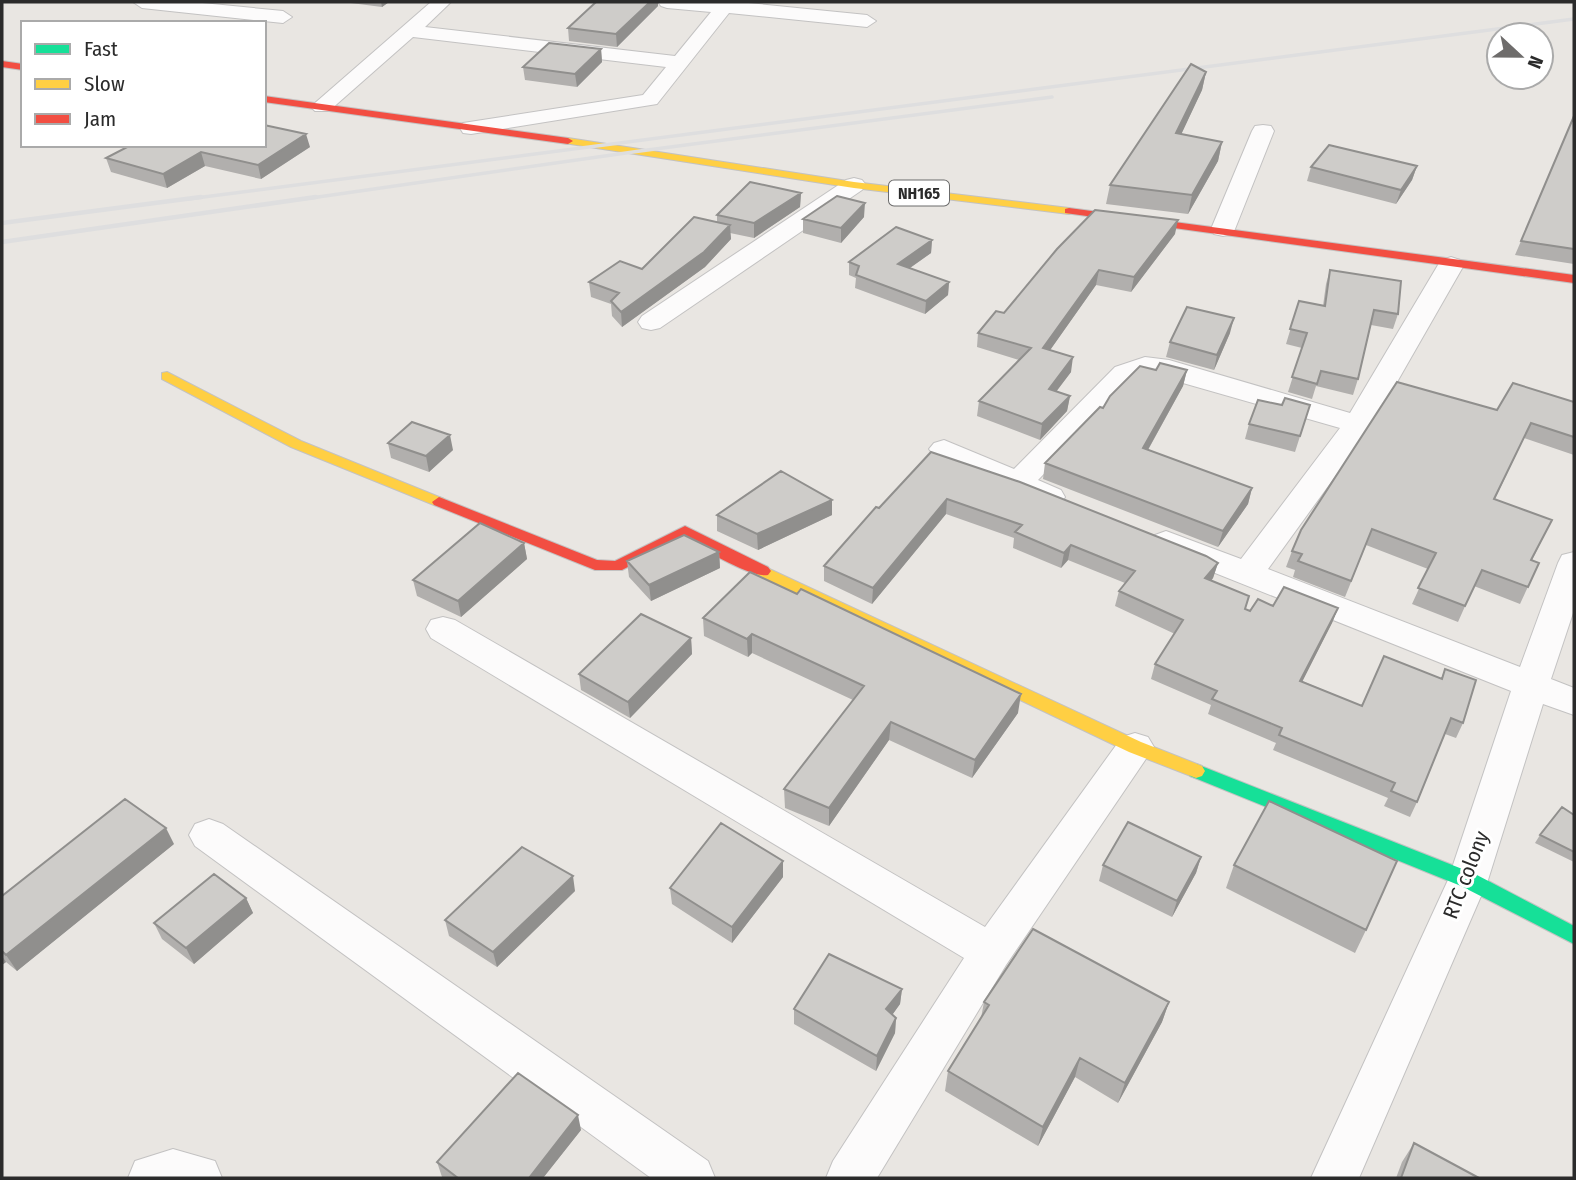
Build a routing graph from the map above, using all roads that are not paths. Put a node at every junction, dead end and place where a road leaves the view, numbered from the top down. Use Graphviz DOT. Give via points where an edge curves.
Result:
graph roads {
  1 [pos="142,2"];
  2 [pos="442,2"];
  3 [pos="667,2"];
  4 [pos="727,5"];
  5 [pos="867,21"];
  6 [pos="266,29"];
  7 [pos="409,31"];
  8 [pos="2,64"];
  9 [pos="680,64"];
  10 [pos="21,67"];
  11 [pos="266,99"];
  12 [pos="322,107"];
  13 [pos="471,128"];
  14 [pos="1263,131"];
  15 [pos="853,186"];
  16 [pos="1223,229"];
  17 [pos="1451,265"];
  18 [pos="1574,279"];
  19 [pos="652,322"];
  20 [pos="167,376"];
  21 [pos="1358,424"];
  22 [pos="944,449"];
  23 [pos="1019,482"];
  24 [pos="1079,508"];
  25 [pos="1144,533"];
  26 [pos="1574,564"];
  27 [pos="1248,573"];
  28 [pos="443,629"];
  29 [pos="1531,684"];
  30 [pos="1574,702"];
  31 [pos="1136,747"];
  32 [pos="209,835"];
  33 [pos="1468,880"];
  34 [pos="1574,936"];
  35 [pos="991,952"];
  36 [pos="152,1178"];
  37 [pos="198,1178"];
  38 [pos="691,1178"];
  39 [pos="850,1178"];
  40 [pos="1335,1178"];
  1 -- 6 [label="street" via="288,13"];
  2 -- 7 [label="street"];
  3 -- 4 [label="street"];
  4 -- 5 [label="street"];
  4 -- 9 [label="street"];
  7 -- 9 [label="street"];
  7 -- 12 [label="street"];
  8 -- 10 [label="main road"];
  9 -- 13 [label="street" via="650,100"];
  11 -- 12 [label="main road, NH165"];
  12 -- 13 [label="main road, NH165"];
  13 -- 15 [label="main road, NH165"];
  14 -- 16 [label="street"];
  15 -- 16 [label="main road, NH165"];
  15 -- 19 [label="street"];
  16 -- 17 [label="main road, NH165"];
  17 -- 18 [label="main road, NH165"];
  17 -- 21 [label="street"];
  20 -- 31 [label="main road" via="296,444 595,565 618,566 685,531"];
  21 -- 23 [label="street" via="1145,365 1125,373"];
  21 -- 27 [label="street"];
  22 -- 23 [label="street"];
  23 -- 24 [label="street"];
  25 -- 27 [label="street"];
  26 -- 29 [label="street, RTC colony"];
  27 -- 29 [label="street"];
  28 -- 35 [label="street"];
  29 -- 30 [label="street"];
  29 -- 33 [label="street, RTC colony"];
  31 -- 33 [label="main road"];
  31 -- 35 [label="street"];
  32 -- 38 [label="street"];
  33 -- 34 [label="main road"];
  33 -- 40 [label="street, RTC colony"];
  35 -- 39 [label="street"];
  36 -- 37 [label="street" via="173,1173"];
}
